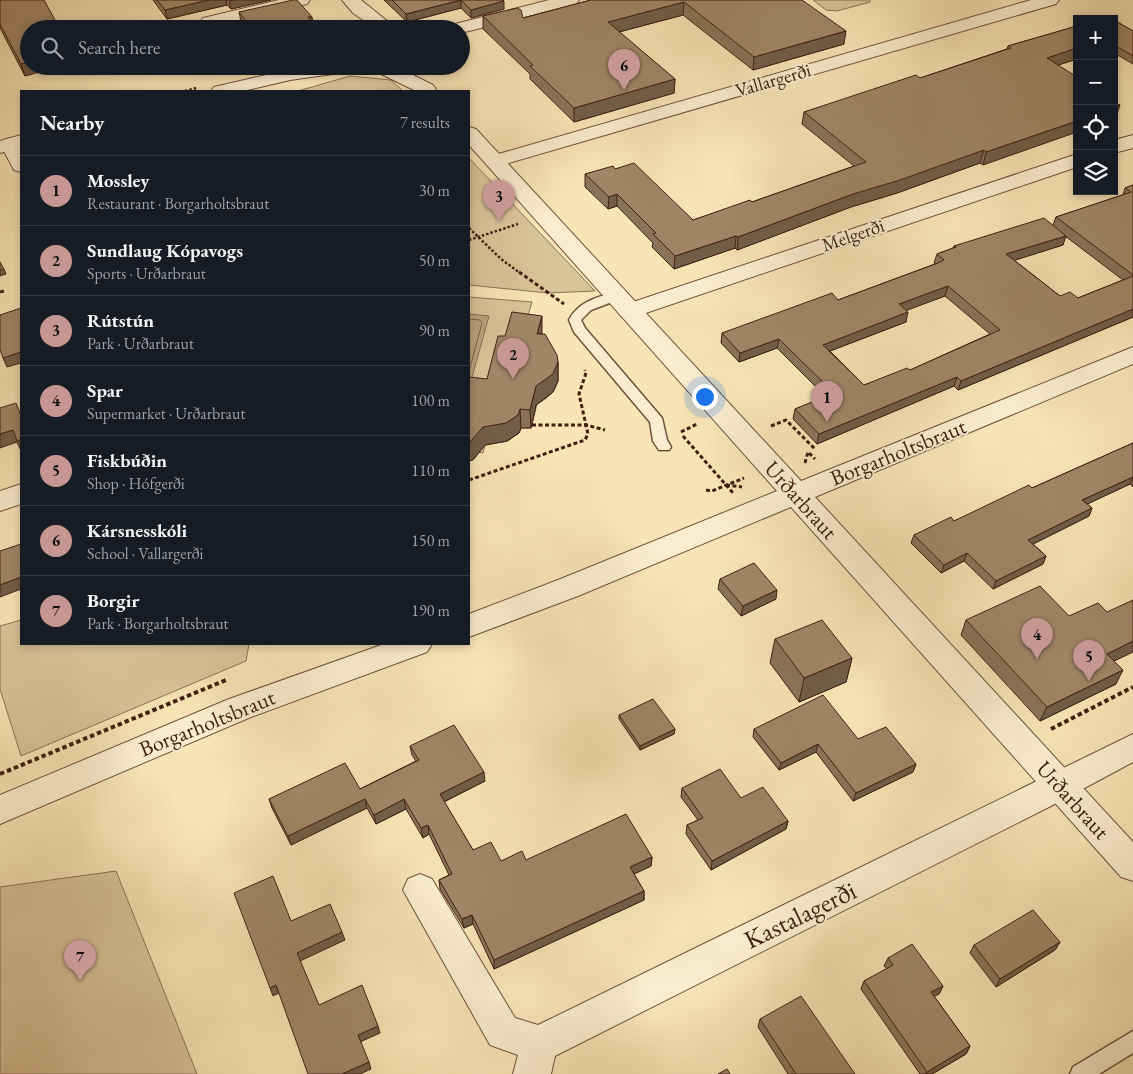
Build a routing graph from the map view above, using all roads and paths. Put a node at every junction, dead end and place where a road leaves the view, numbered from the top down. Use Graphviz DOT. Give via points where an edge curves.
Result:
graph roads {
  1 [pos="301,0"];
  2 [pos="570,0"];
  3 [pos="1050,0"];
  4 [pos="355,4"];
  5 [pos="217,20"];
  6 [pos="359,20"];
  7 [pos="376,20"];
  8 [pos="470,26"];
  9 [pos="286,75"];
  10 [pos="398,75"];
  11 [pos="419,75"];
  12 [pos="225,90"];
  13 [pos="427,90"];
  14 [pos="470,134"];
  15 [pos="1133,141"];
  16 [pos="10,144"];
  17 [pos="1118,146"];
  18 [pos="496,161"];
  19 [pos="1073,161"];
  20 [pos="20,164"];
  21 [pos="545,216"];
  22 [pos="470,229"];
  23 [pos="477,237"];
  24 [pos="470,240"];
  25 [pos="622,303"];
  26 [pos="561,310"];
  27 [pos="1133,355"];
  28 [pos="584,364"];
  29 [pos="704,421"];
  30 [pos="532,425"];
  31 [pos="586,425"];
  32 [pos="764,429"];
  33 [pos="605,430"];
  34 [pos="675,435"];
  35 [pos="680,435"];
  36 [pos="664,447"];
  37 [pos="815,449"];
  38 [pos="744,478"];
  39 [pos="470,480"];
  40 [pos="725,485"];
  41 [pos="745,487"];
  42 [pos="706,490"];
  43 [pos="20,494"];
  44 [pos="796,494"];
  45 [pos="0,501"];
  46 [pos="470,626"];
  47 [pos="414,645"];
  48 [pos="226,680"];
  49 [pos="1133,687"];
  50 [pos="1046,731"];
  51 [pos="1133,747"];
  52 [pos="0,774"];
  53 [pos="1060,785"];
  54 [pos="0,810"];
  55 [pos="1133,866"];
  56 [pos="420,890"];
  57 [pos="1133,1041"];
  58 [pos="536,1059"];
  59 [pos="1080,1074"];
  1 -- 5 [label="street"];
  2 -- 8 [label="street"];
  3 -- 18 [label="street, Vallargerði"];
  4 -- 6 [label="street"];
  4 -- 7 [label="street"];
  9 -- 12 [label="street"];
  10 -- 13 [label="street"];
  11 -- 13 [label="street"];
  14 -- 18 [label="street, Urðarbraut"];
  15 -- 17 [label="street"];
  16 -- 20 [label="street"];
  18 -- 21 [label="street, Urðarbraut"];
  19 -- 25 [label="street, Melgerði"];
  21 -- 23 [label="path"];
  21 -- 25 [label="street, Urðarbraut"];
  22 -- 23 [label="path"];
  23 -- 24 [label="path"];
  23 -- 26 [label="path" via="526,278 567,306"];
  25 -- 36 [label="lane" via="588,306 578,312 575,320 579,329 657,421"];
  25 -- 44 [label="street, Urðarbraut"];
  27 -- 44 [label="street, Borgarholtsbraut"];
  28 -- 31 [label="path" via="586,373 579,394"];
  29 -- 35 [label="path" via="682,430"];
  30 -- 31 [label="path"];
  31 -- 33 [label="path"];
  31 -- 39 [label="path" via="588,434 585,440"];
  32 -- 37 [label="path" via="786,420"];
  34 -- 35 [label="path"];
  35 -- 40 [label="path" via="688,439"];
  38 -- 40 [label="path"];
  40 -- 41 [label="path"];
  40 -- 42 [label="path"];
  43 -- 45 [label="street"];
  44 -- 46 [label="street, Borgarholtsbraut"];
  44 -- 53 [label="street, Urðarbraut"];
  47 -- 54 [label="street, Borgarholtsbraut" via="240,708"];
  48 -- 52 [label="path"];
  49 -- 50 [label="path"];
  51 -- 53 [label="street, Kastalagerði"];
  53 -- 55 [label="street, Urðarbraut"];
  53 -- 58 [label="street, Kastalagerði"];
  56 -- 58 [label="street, Kastalagerði" via="503,1032"];
  57 -- 59 [label="lane"];
}
